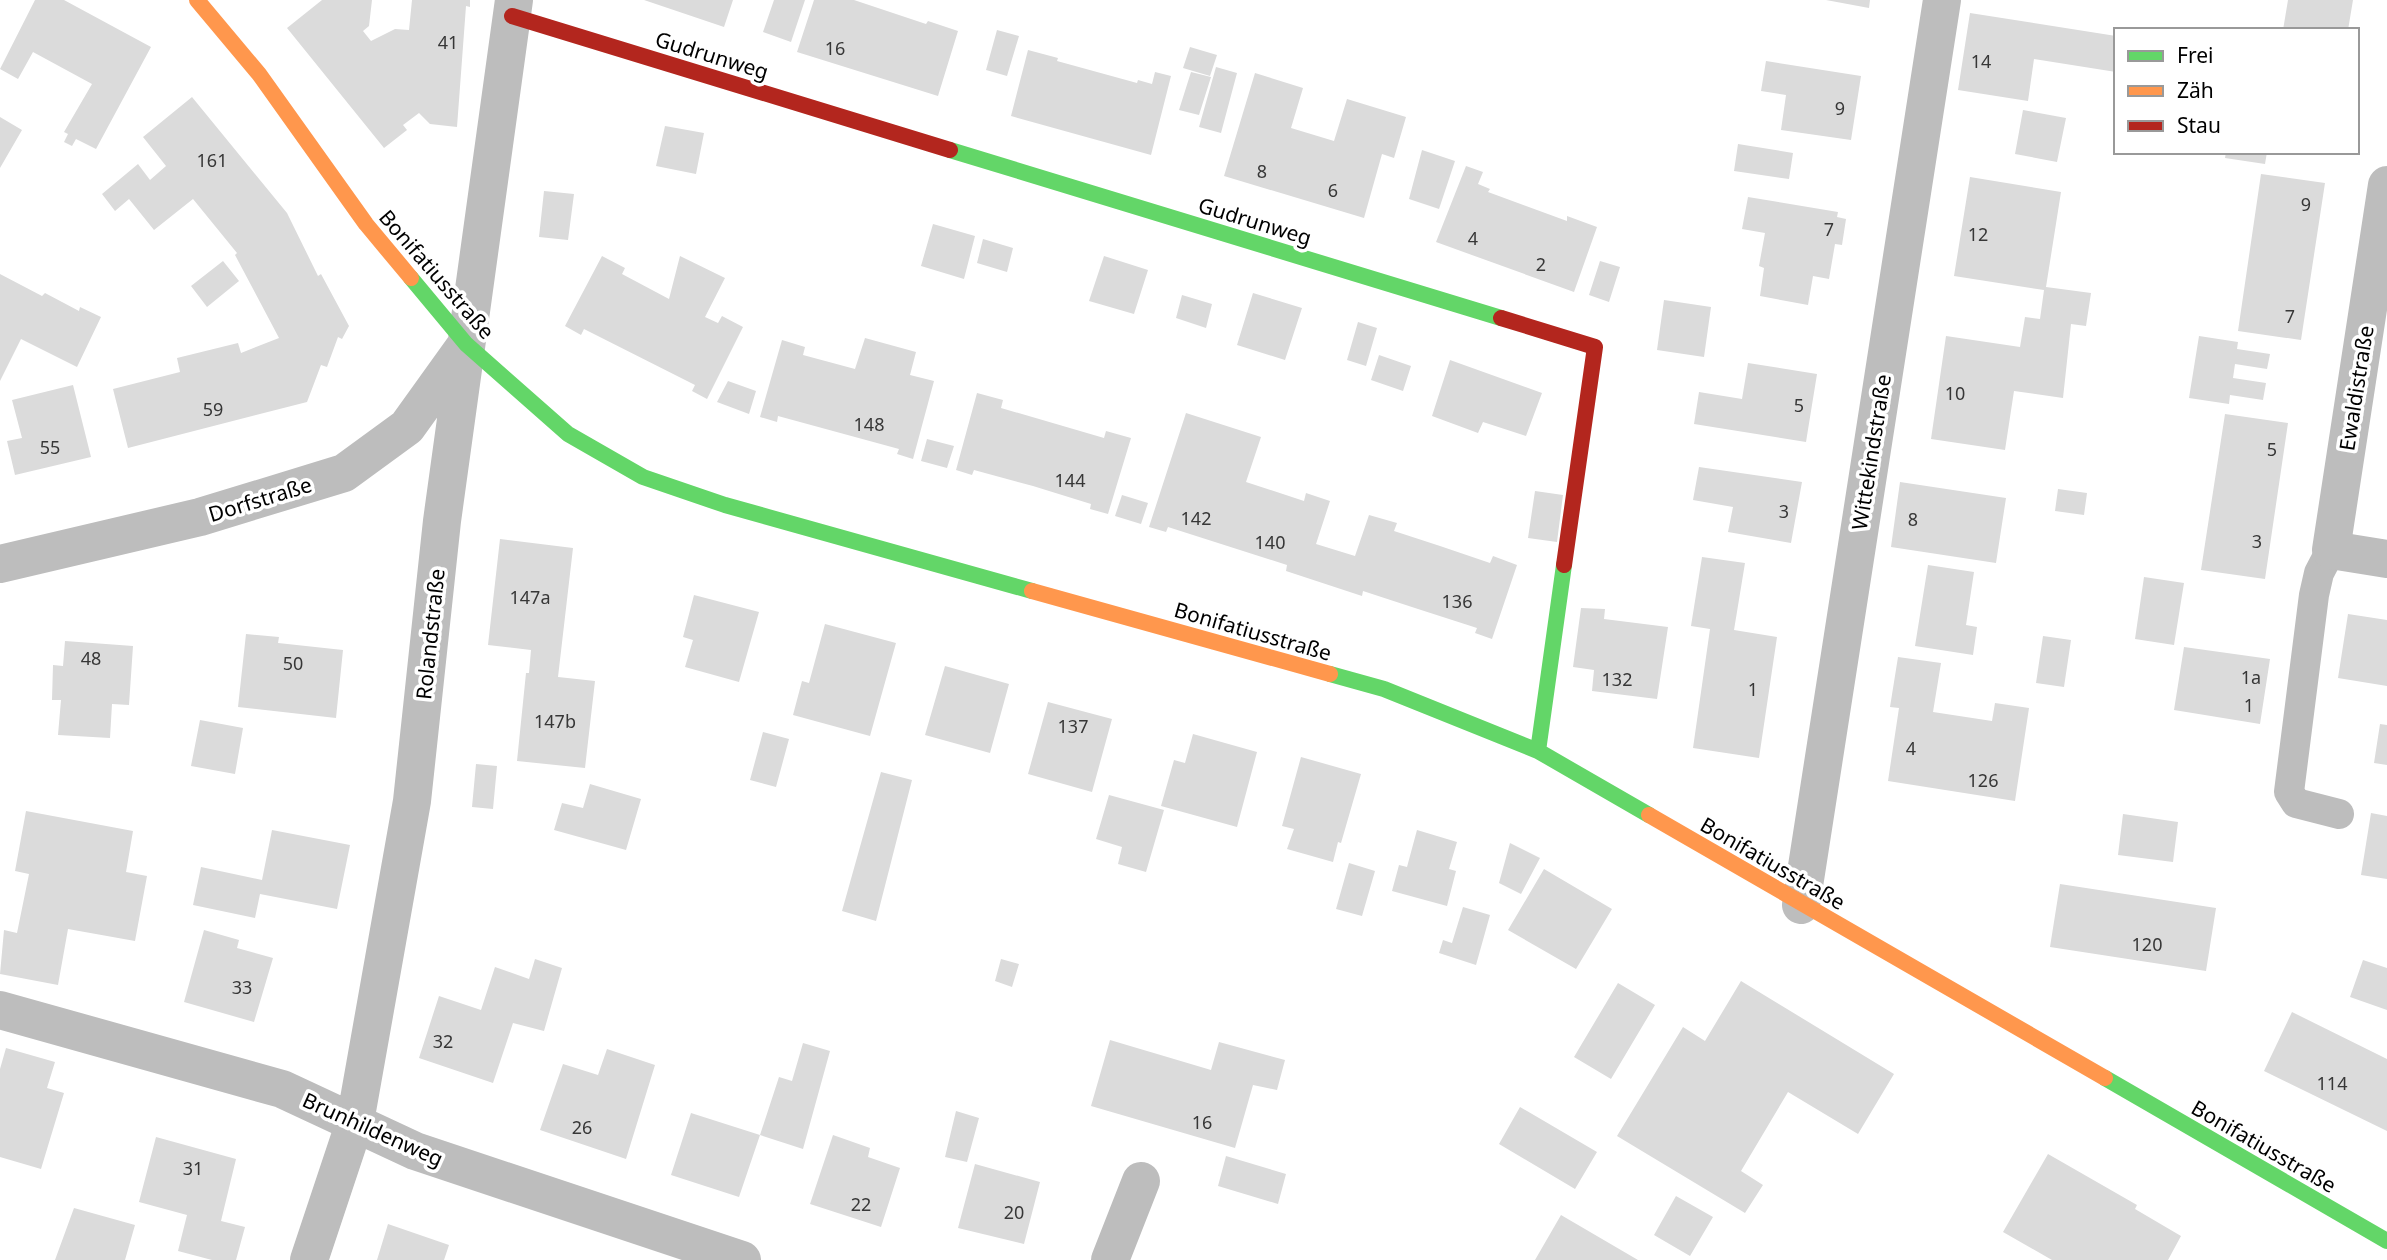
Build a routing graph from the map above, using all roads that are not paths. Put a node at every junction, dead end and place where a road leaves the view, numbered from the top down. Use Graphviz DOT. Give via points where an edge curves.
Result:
graph roads {
  1 [pos="197,0"];
  2 [pos="1941,0"];
  3 [pos="513,8"];
  4 [pos="2387,185"];
  5 [pos="466,344"];
  6 [pos="2331,550"];
  7 [pos="2387,559"];
  8 [pos="0,564"];
  9 [pos="1538,751"];
  10 [pos="2339,814"];
  11 [pos="1801,905"];
  12 [pos="0,1010"];
  13 [pos="355,1122"];
  14 [pos="1141,1181"];
  15 [pos="2387,1241"];
  16 [pos="309,1260"];
  17 [pos="742,1260"];
  18 [pos="1110,1260"];
  1 -- 5 [label="street, Bonifatiusstraße" via="259,74 366,224"];
  2 -- 11 [label="street, Wittekindstraße"];
  3 -- 5 [label="street, Rolandstraße"];
  3 -- 9 [label="street, Gudrunweg" via="1595,347"];
  4 -- 6 [label="street, Ewaldistraße"];
  5 -- 8 [label="street, Dorfstraße" via="407,427 344,473 200,517"];
  5 -- 9 [label="street, Bonifatiusstraße" via="568,434 643,477 725,505 1384,689"];
  5 -- 13 [label="street, Rolandstraße" via="412,801"];
  6 -- 7 [label="street"];
  6 -- 10 [label="lane" via="2314,595 2289,792 2295,803"];
  9 -- 11 [label="street, Bonifatiusstraße"];
  11 -- 15 [label="street, Bonifatiusstraße"];
  12 -- 13 [label="street, Brunhildenweg" via="282,1089"];
  13 -- 16 [label="street, Rolandstraße"];
  13 -- 17 [label="street, Brunhildenweg" via="415,1151"];
  14 -- 18 [label="street"];
}
